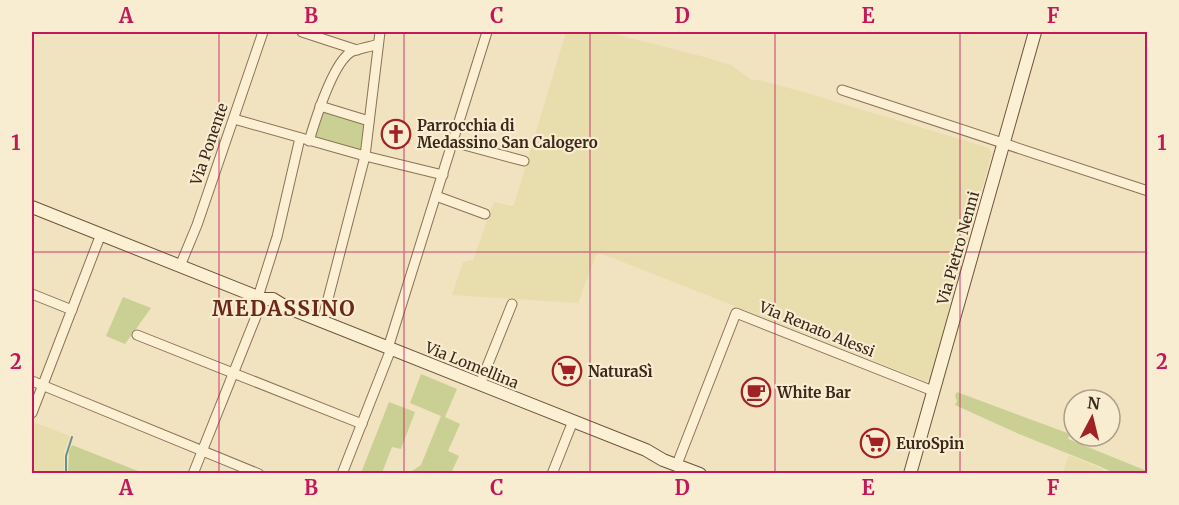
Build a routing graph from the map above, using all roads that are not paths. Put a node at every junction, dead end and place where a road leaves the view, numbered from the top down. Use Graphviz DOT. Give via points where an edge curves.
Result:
graph roads {
  1 [pos="263,32"];
  2 [pos="302,32"];
  3 [pos="380,32"];
  4 [pos="487,32"];
  5 [pos="1035,32"];
  6 [pos="378,44"];
  7 [pos="358,51"];
  8 [pos="842,90"];
  9 [pos="320,106"];
  10 [pos="234,119"];
  11 [pos="369,121"];
  12 [pos="304,140"];
  13 [pos="453,142"];
  14 [pos="1003,143"];
  15 [pos="365,156"];
  16 [pos="524,161"];
  17 [pos="442,175"];
  18 [pos="1148,191"];
  19 [pos="436,196"];
  20 [pos="32,207"];
  21 [pos="485,214"];
  22 [pos="101,234"];
  23 [pos="180,266"];
  24 [pos="32,294"];
  25 [pos="262,298"];
  26 [pos="512,304"];
  27 [pos="72,310"];
  28 [pos="322,322"];
  29 [pos="137,334"];
  30 [pos="389,348"];
  31 [pos="233,373"];
  32 [pos="32,381"];
  33 [pos="480,384"];
  34 [pos="43,386"];
  35 [pos="933,391"];
  36 [pos="32,413"];
  37 [pos="573,421"];
  38 [pos="362,424"];
  39 [pos="202,450"];
  40 [pos="646,450"];
  41 [pos="679,459"];
  42 [pos="193,474"];
  43 [pos="259,474"];
  44 [pos="342,474"];
  45 [pos="552,474"];
  46 [pos="700,474"];
  47 [pos="709,474"];
  48 [pos="910,474"];
  1 -- 10 [label="street, Via Ponente"];
  2 -- 7 [label="street"];
  3 -- 6 [label="street"];
  4 -- 13 [label="street"];
  5 -- 14 [label="main road, Via Pietro Nenni"];
  6 -- 7 [label="street"];
  6 -- 11 [label="street"];
  7 -- 9 [label="street" via="345,59"];
  8 -- 14 [label="street"];
  9 -- 11 [label="street"];
  9 -- 12 [label="street"];
  10 -- 12 [label="street"];
  10 -- 23 [label="street, Via Ponente"];
  11 -- 15 [label="street"];
  12 -- 15 [label="street"];
  12 -- 25 [label="street"];
  13 -- 16 [label="street"];
  13 -- 17 [label="street"];
  14 -- 18 [label="street"];
  14 -- 35 [label="main road, Via Pietro Nenni"];
  15 -- 17 [label="street"];
  15 -- 28 [label="street"];
  17 -- 19 [label="street"];
  19 -- 21 [label="street"];
  19 -- 30 [label="street"];
  20 -- 22 [label="main road, Via Lomellina"];
  22 -- 23 [label="main road, Via Lomellina"];
  22 -- 27 [label="street"];
  23 -- 25 [label="main road, Via Lomellina"];
  24 -- 27 [label="street"];
  25 -- 28 [label="main road, Via Lomellina"];
  25 -- 31 [label="street"];
  26 -- 33 [label="street"];
  27 -- 34 [label="street"];
  28 -- 30 [label="main road, Via Lomellina"];
  29 -- 31 [label="street"];
  30 -- 33 [label="main road, Via Lomellina"];
  30 -- 38 [label="street"];
  31 -- 38 [label="street"];
  31 -- 39 [label="street"];
  32 -- 34 [label="street"];
  33 -- 37 [label="main road, Via Lomellina"];
  34 -- 36 [label="street"];
  34 -- 39 [label="street"];
  35 -- 41 [label="street, Via Renato Alessi" via="736,313"];
  35 -- 48 [label="main road, Via Pietro Nenni"];
  37 -- 40 [label="main road, Via Lomellina"];
  37 -- 45 [label="street"];
  38 -- 44 [label="street"];
  39 -- 42 [label="street"];
  39 -- 43 [label="street"];
  40 -- 41 [label="main road, Via Lomellina"];
  40 -- 46 [label="main road, Via Lomellina"];
  41 -- 47 [label="main road, Via Lomellina"];
}
